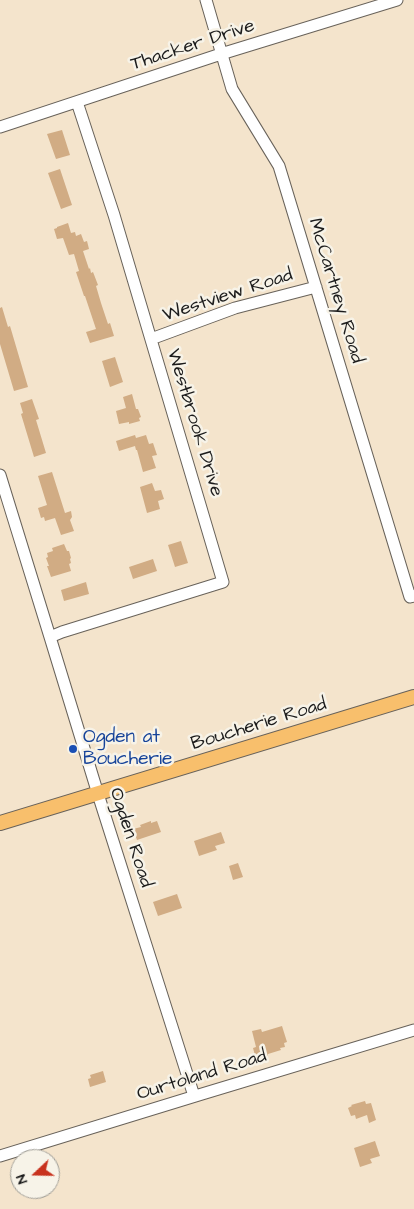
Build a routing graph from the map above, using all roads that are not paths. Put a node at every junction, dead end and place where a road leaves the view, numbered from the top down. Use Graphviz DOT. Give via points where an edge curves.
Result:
graph roads {
  1 [pos="206,0"];
  2 [pos="397,0"];
  3 [pos="221,54"];
  4 [pos="77,102"];
  5 [pos="0,127"];
  6 [pos="316,286"];
  7 [pos="151,339"];
  8 [pos="0,475"];
  9 [pos="414,596"];
  10 [pos="50,637"];
  11 [pos="414,697"];
  12 [pos="98,794"];
  13 [pos="0,823"];
  14 [pos="414,1030"];
  15 [pos="194,1096"];
  16 [pos="0,1156"];
  1 -- 3 [label="street, McCartney Road"];
  2 -- 3 [label="street, Thacker Drive"];
  3 -- 4 [label="street, Thacker Drive"];
  3 -- 6 [label="street, McCartney Road" via="232,89 278,166"];
  4 -- 5 [label="street, Thacker Drive"];
  4 -- 7 [label="street, Westbrook Drive"];
  6 -- 7 [label="street, Westview Road" via="235,308"];
  6 -- 9 [label="street, McCartney Road" via="410,597"];
  7 -- 10 [label="street, Westbrook Drive" via="223,582"];
  8 -- 10 [label="street, Ogden Road"];
  10 -- 12 [label="street, Ogden Road"];
  11 -- 12 [label="main road, Boucherie Road"];
  12 -- 13 [label="main road, Boucherie Road"];
  12 -- 15 [label="street, Ogden Road"];
  14 -- 15 [label="street, Ourtoland Road"];
  15 -- 16 [label="street, Ourtoland Road"];
}
